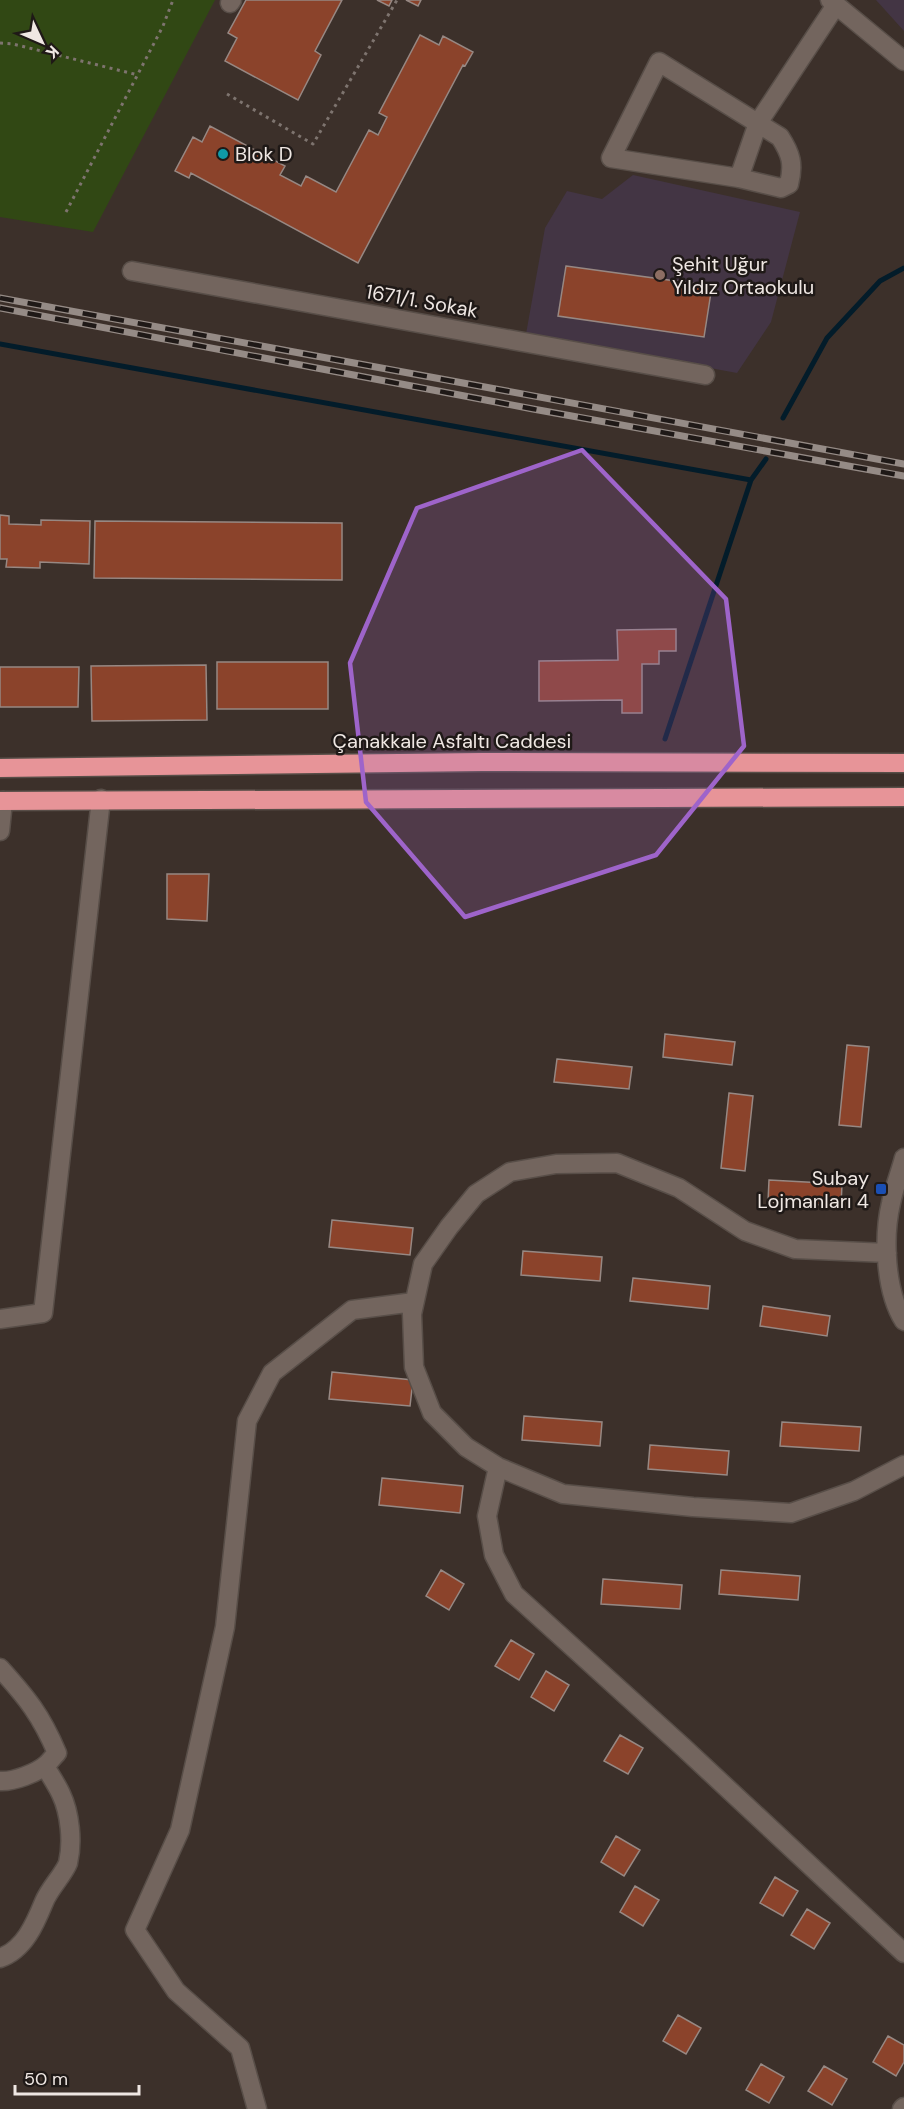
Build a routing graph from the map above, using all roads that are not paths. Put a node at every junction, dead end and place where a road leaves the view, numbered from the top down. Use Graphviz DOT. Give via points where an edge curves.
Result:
graph roads {
  1 [pos="833,2"];
  2 [pos="904,62"];
  3 [pos="758,123"];
  4 [pos="739,178"];
  5 [pos="132,271"];
  6 [pos="705,375"];
  7 [pos="904,764"];
  8 [pos="0,768"];
  9 [pos="900,799"];
  10 [pos="101,800"];
  11 [pos="2,801"];
  12 [pos="0,831"];
  13 [pos="904,1158"];
  14 [pos="886,1253"];
  15 [pos="414,1302"];
  16 [pos="0,1318"];
  17 [pos="904,1321"];
  18 [pos="904,1465"];
  19 [pos="498,1467"];
  20 [pos="0,1668"];
  21 [pos="45,1766"];
  22 [pos="0,1781"];
  23 [pos="904,1953"];
  24 [pos="0,1958"];
  25 [pos="257,2109"];
  1 -- 2 [label="street"];
  1 -- 3 [label="street"];
  3 -- 4 [label="street"];
  3 -- 4 [label="street" via="780,137 787,148 793,168 789,184 781,188"];
  3 -- 4 [label="street" via="659,62 611,158"];
  5 -- 6 [label="street, 1671/1. Sokak"];
  7 -- 8 [label="highway, Çanakkale Asfaltı Caddesi" via="482,762"];
  9 -- 10 [label="highway"];
  10 -- 11 [label="highway"];
  10 -- 16 [label="street" via="43,1313"];
  11 -- 12 [label="street"];
  13 -- 14 [label="street" via="890,1204"];
  14 -- 15 [label="street" via="795,1249 746,1231 679,1188 617,1163 556,1164 510,1172 476,1194 423,1264"];
  14 -- 17 [label="street" via="889,1277"];
  15 -- 19 [label="street" via="414,1367 432,1413 466,1447"];
  15 -- 25 [label="street" via="352,1310 273,1373 247,1420 225,1627 180,1830 135,1930 176,1991 240,2048"];
  18 -- 19 [label="street" via="854,1491 791,1513 564,1494"];
  19 -- 23 [label="street" via="487,1516 494,1555 514,1594"];
  20 -- 21 [label="street" via="31,1702 48,1732 57,1753"];
  21 -- 22 [label="street"];
  21 -- 24 [label="street" via="62,1795 68,1821 67,1865 45,1899 37,1923 21,1943"];
}
